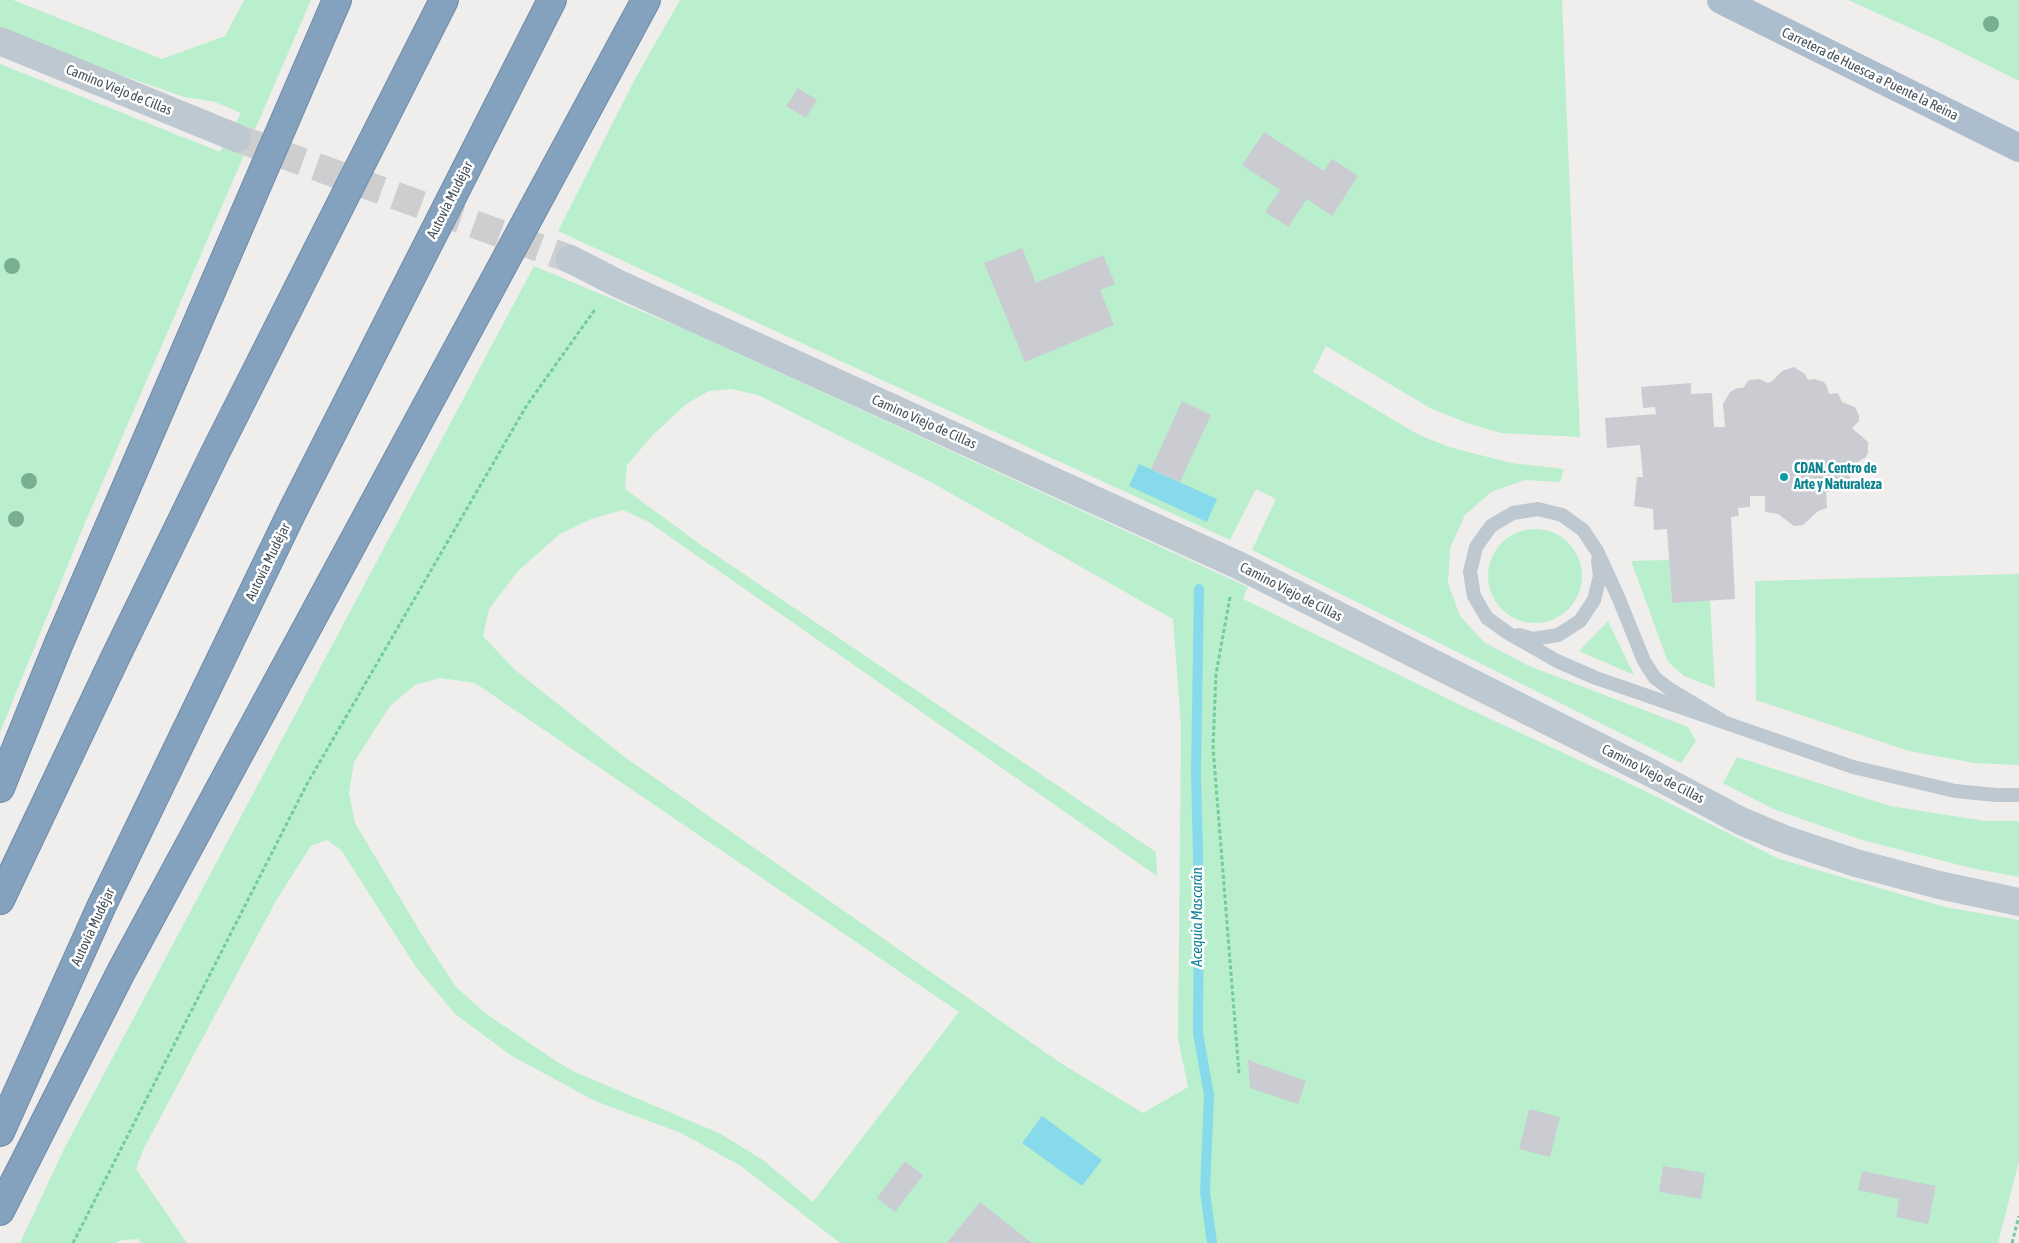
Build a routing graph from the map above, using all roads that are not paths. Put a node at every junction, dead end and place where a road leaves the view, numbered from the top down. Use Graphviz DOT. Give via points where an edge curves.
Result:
graph roads {
  1 [pos="337,0"];
  2 [pos="444,0"];
  3 [pos="552,0"];
  4 [pos="646,0"];
  5 [pos="1721,0"];
  6 [pos="0,41"];
  7 [pos="1964,121"];
  8 [pos="237,138"];
  9 [pos="2019,148"];
  10 [pos="2019,163"];
  11 [pos="570,259"];
  12 [pos="1597,551"];
  13 [pos="1508,633"];
  14 [pos="1721,720"];
  15 [pos="0,788"];
  16 [pos="2019,795"];
  17 [pos="0,900"];
  18 [pos="2019,902"];
  19 [pos="0,1132"];
  20 [pos="0,1211"];
  1 -- 15 [label="highway" via="67,624"];
  2 -- 17 [label="highway" via="215,453"];
  3 -- 19 [label="highway, Autovía Mudéjar" via="293,510 102,905"];
  4 -- 20 [label="highway" via="121,972"];
  5 -- 7 [label="main road, Carretera de Huesca a Puente la Reina"];
  6 -- 8 [label="street, Camino Viejo de Cillas"];
  7 -- 9 [label="main road, Carretera de Huesca a Puente la Reina"];
  7 -- 10 [label="lane"];
  11 -- 18 [label="street, Camino Viejo de Cillas" via="1238,565 1775,836 1856,863"];
  12 -- 13 [label="lane" via="1600,576 1594,600 1580,621 1558,635 1533,639"];
  12 -- 13 [label="lane" via="1583,530 1562,515 1538,508 1513,513 1491,526 1476,547 1470,572 1474,596 1487,618"];
  12 -- 14 [label="lane" via="1644,661 1655,678"];
  13 -- 14 [label="lane" via="1557,661 1596,678"];
  14 -- 16 [label="lane" via="1853,767 1955,791"];
}
